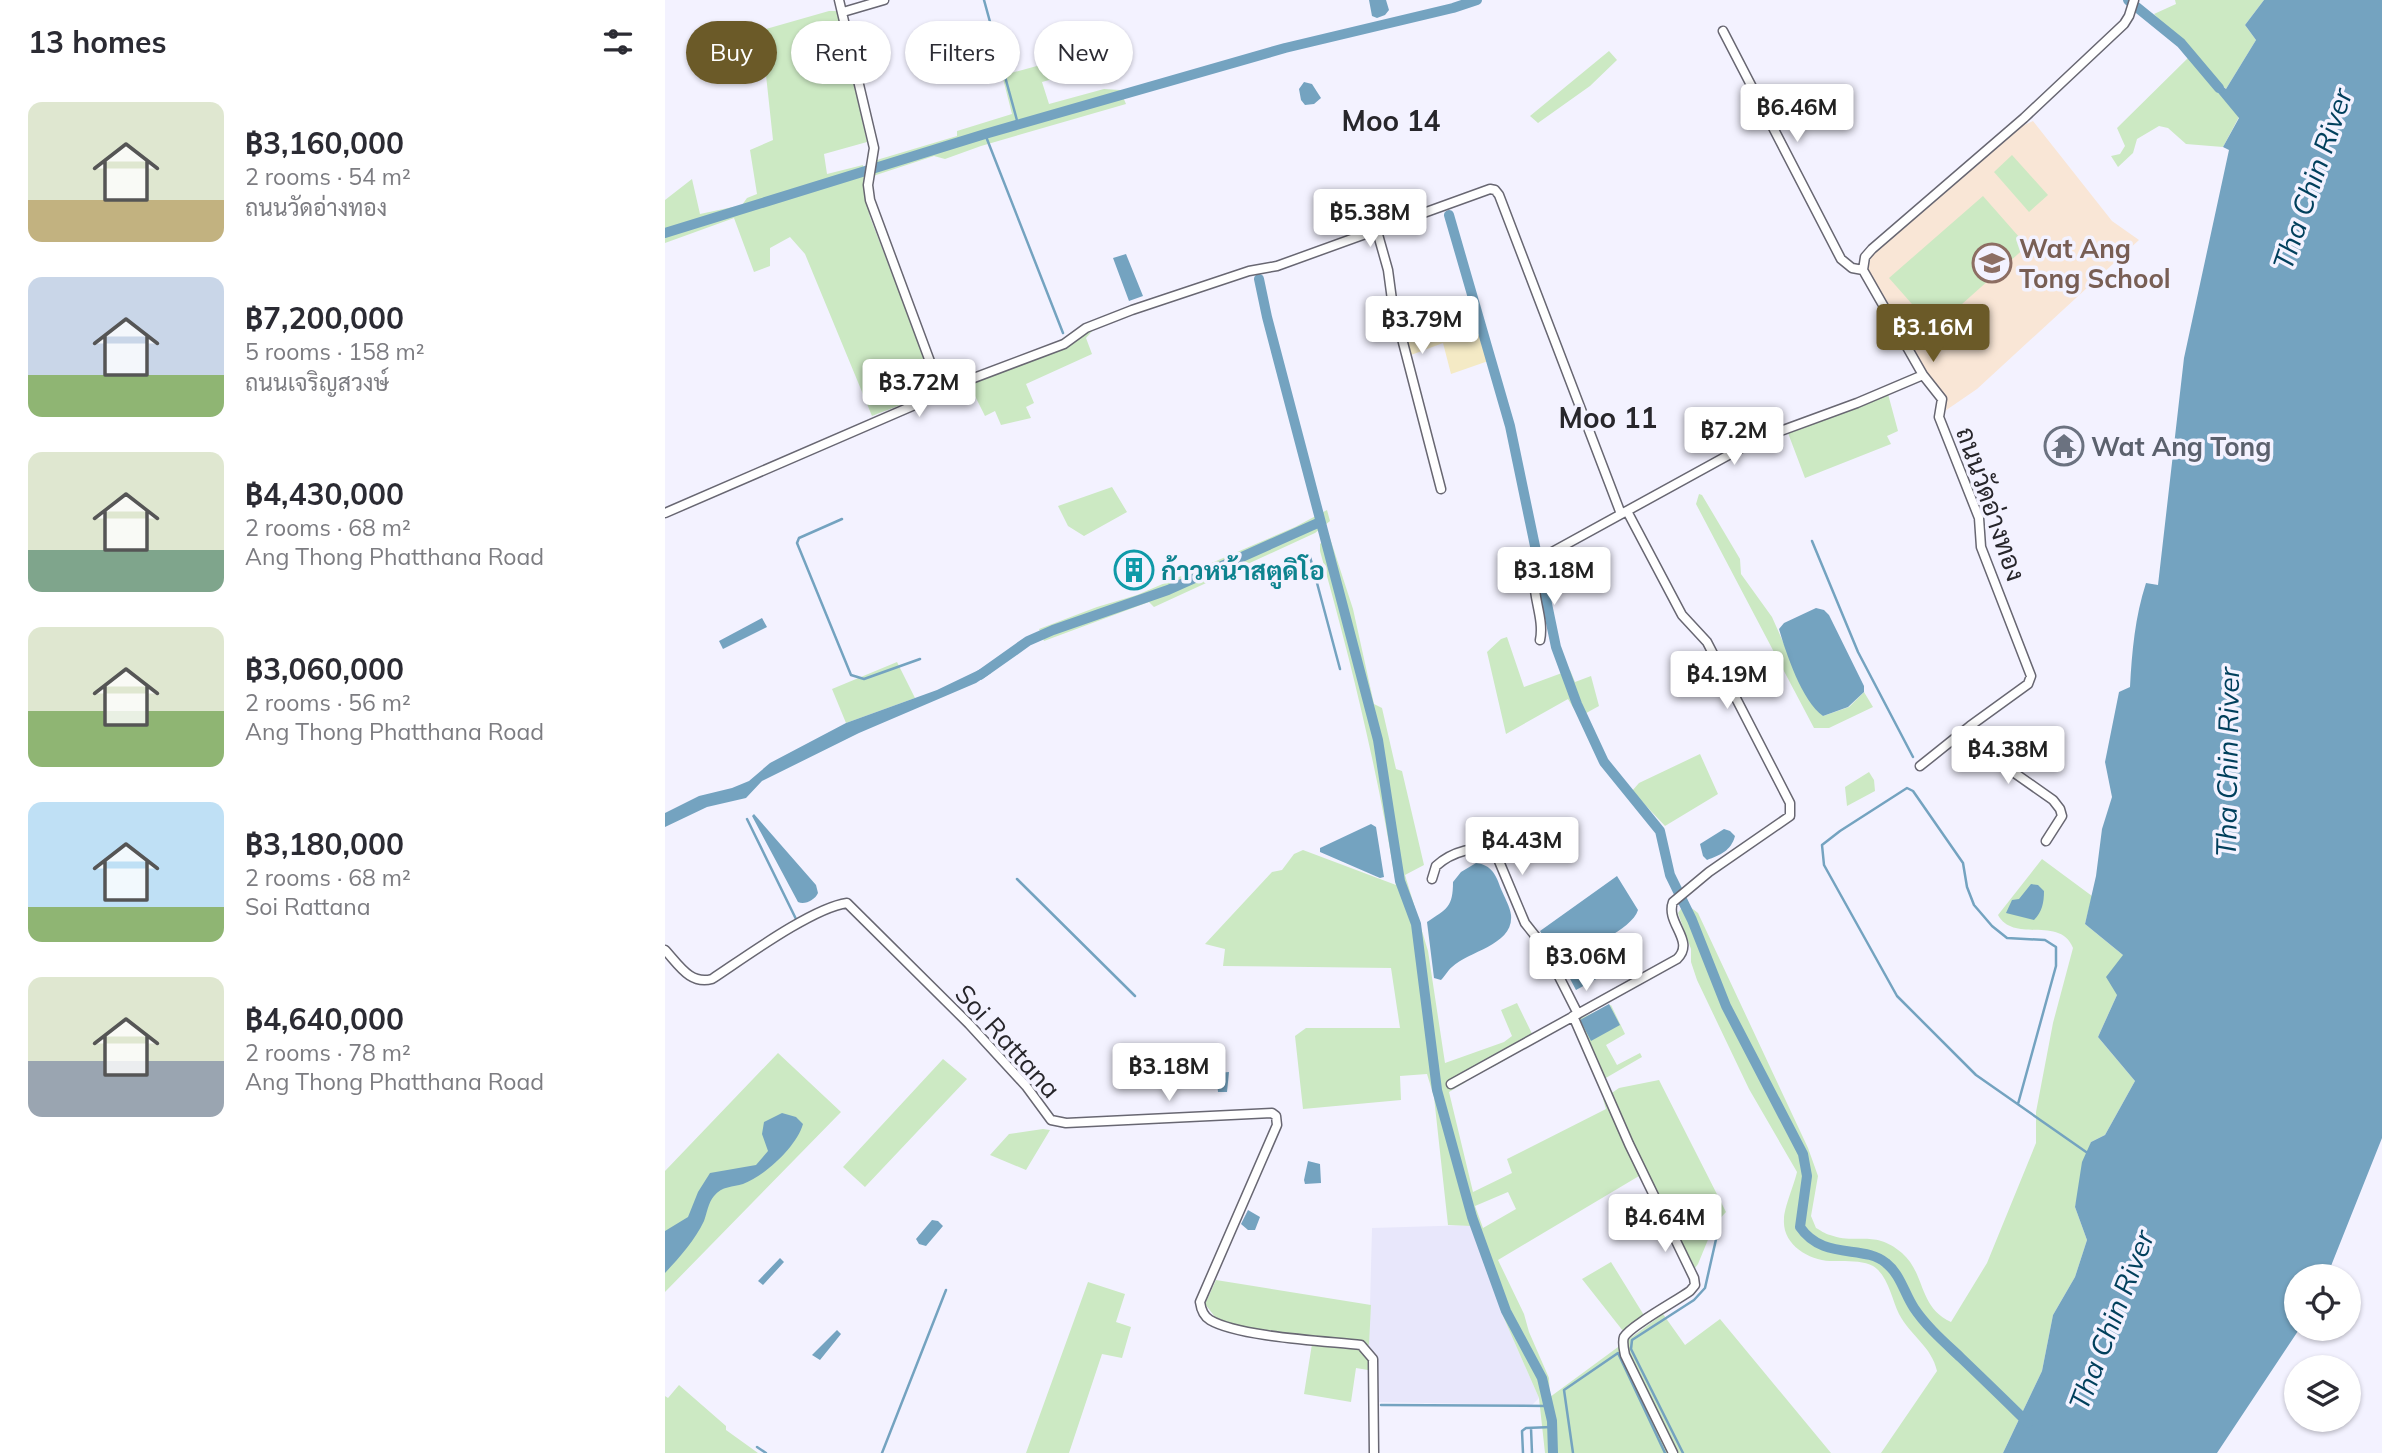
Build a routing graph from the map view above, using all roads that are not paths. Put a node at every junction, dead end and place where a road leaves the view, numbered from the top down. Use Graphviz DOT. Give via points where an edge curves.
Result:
graph roads {
  1 [pos="839,0"];
  2 [pos="884,0"];
  3 [pos="2134,0"];
  4 [pos="843,12"];
  5 [pos="1723,31"];
  6 [pos="1377,231"];
  7 [pos="1863,270"];
  8 [pos="1923,375"];
  9 [pos="934,393"];
  10 [pos="1441,489"];
  11 [pos="1624,512"];
  12 [pos="665,513"];
  13 [pos="1540,640"];
  14 [pos="1959,734"];
  15 [pos="1920,766"];
  16 [pos="2046,841"];
  17 [pos="1432,879"];
  18 [pos="665,950"];
  19 [pos="1575,1015"];
  20 [pos="1451,1084"];
  21 [pos="1374,1453"];
  22 [pos="1673,1453"];
  1 -- 4 [label="street"];
  2 -- 4 [label="street"];
  3 -- 7 [label="street" via="2124,24 2024,118 1872,249"];
  4 -- 9 [label="street" via="874,148 870,200 935,375"];
  5 -- 7 [label="street" via="1842,259"];
  6 -- 9 [label="street" via="1132,310 1086,328 1064,344"];
  6 -- 10 [label="street"];
  6 -- 11 [label="street" via="1495,190 1602,469"];
  7 -- 8 [label="street, ถนนวัดอ่างทอง"];
  8 -- 11 [label="street" via="1756,440"];
  8 -- 14 [label="street, ถนนวัดอ่างทอง" via="1942,399 1939,418 1979,518 1981,547 2031,673 2028,684"];
  9 -- 12 [label="street"];
  11 -- 13 [label="street" via="1539,561 1533,570"];
  11 -- 19 [label="street" via="1682,615 1707,642 1790,803 1790,816 1679,895 1672,915 1683,940 1683,953 1677,959"];
  14 -- 15 [label="street, ถนนวัดอ่างทอง"];
  14 -- 16 [label="street" via="2053,800 2062,817"];
  17 -- 19 [label="street" via="1436,866 1458,854 1486,848 1496,854 1525,923 1544,947"];
  18 -- 21 [label="street, Soi Rattana" via="689,976 703,982 785,932 847,903 969,1024 1051,1120 1272,1113 1277,1125 1200,1302 1201,1309 1211,1320 1233,1328 1365,1348 1373,1359"];
  19 -- 20 [label="street"];
  19 -- 22 [label="street" via="1629,1144 1694,1278 1690,1291 1634,1328 1623,1343"];
}
